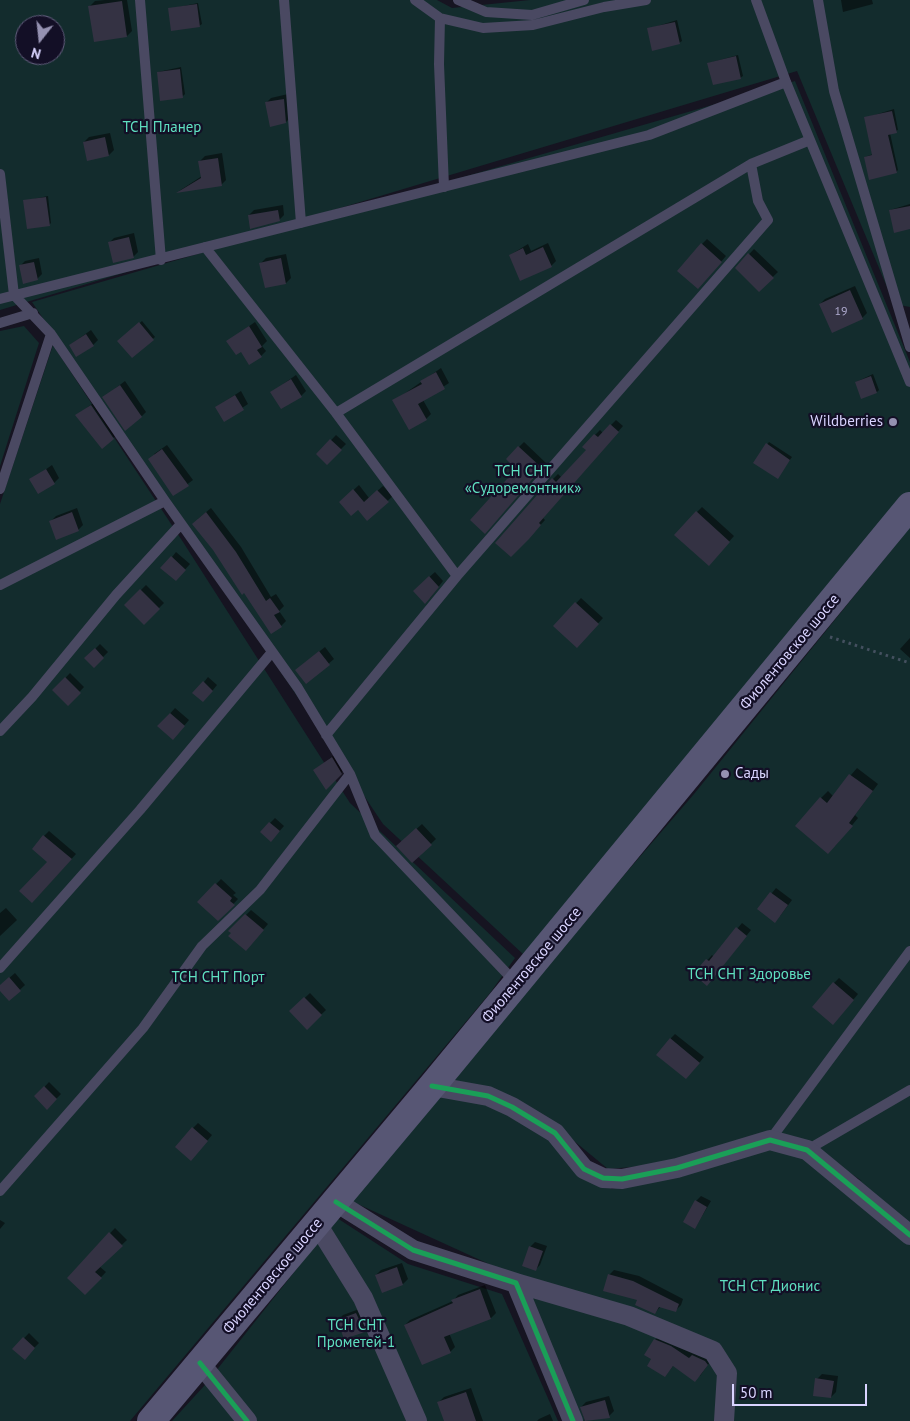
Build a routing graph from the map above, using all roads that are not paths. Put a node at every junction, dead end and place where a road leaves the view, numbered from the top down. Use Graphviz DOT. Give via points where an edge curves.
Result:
graph roads {
  1 [pos="140,0"];
  2 [pos="284,0"];
  3 [pos="415,0"];
  4 [pos="458,0"];
  5 [pos="584,0"];
  6 [pos="646,0"];
  7 [pos="753,0"];
  8 [pos="818,0"];
  9 [pos="440,18"];
  10 [pos="786,82"];
  11 [pos="810,140"];
  12 [pos="751,164"];
  13 [pos="0,174"];
  14 [pos="444,187"];
  15 [pos="302,223"];
  16 [pos="204,248"];
  17 [pos="161,260"];
  18 [pos="14,295"];
  19 [pos="0,299"];
  20 [pos="33,313"];
  21 [pos="0,323"];
  22 [pos="52,334"];
  23 [pos="910,347"];
  24 [pos="910,382"];
  25 [pos="336,413"];
  26 [pos="0,489"];
  27 [pos="165,501"];
  28 [pos="910,506"];
  29 [pos="181,524"];
  30 [pos="457,576"];
  31 [pos="0,585"];
  32 [pos="272,652"];
  33 [pos="0,731"];
  34 [pos="326,735"];
  35 [pos="350,774"];
  36 [pos="910,951"];
  37 [pos="0,968"];
  38 [pos="517,983"];
  39 [pos="432,1086"];
  40 [pos="910,1090"];
  41 [pos="770,1140"];
  42 [pos="807,1150"];
  43 [pos="0,1191"];
  44 [pos="336,1202"];
  45 [pos="317,1224"];
  46 [pos="910,1235"];
  47 [pos="516,1282"];
  48 [pos="200,1363"];
  49 [pos="151,1421"];
  50 [pos="247,1421"];
  51 [pos="417,1421"];
  52 [pos="573,1421"];
  53 [pos="724,1421"];
  1 -- 17 [label="lane"];
  2 -- 15 [label="lane"];
  3 -- 9 [label="lane"];
  4 -- 5 [label="lane" via="486,12 532,15"];
  6 -- 9 [label="lane" via="533,25 483,28"];
  7 -- 10 [label="lane"];
  8 -- 23 [label="lane" via="834,91"];
  9 -- 14 [label="lane"];
  10 -- 11 [label="lane"];
  10 -- 14 [label="lane" via="649,135"];
  11 -- 12 [label="lane"];
  11 -- 24 [label="lane"];
  12 -- 25 [label="lane"];
  12 -- 30 [label="lane" via="758,201 768,220"];
  13 -- 18 [label="lane"];
  14 -- 15 [label="lane"];
  15 -- 16 [label="lane"];
  16 -- 17 [label="lane"];
  16 -- 25 [label="lane"];
  17 -- 18 [label="lane"];
  18 -- 19 [label="lane"];
  18 -- 20 [label="lane"];
  20 -- 21 [label="lane"];
  20 -- 22 [label="lane"];
  22 -- 26 [label="lane"];
  22 -- 27 [label="lane"];
  25 -- 30 [label="lane"];
  27 -- 29 [label="lane"];
  27 -- 31 [label="lane"];
  28 -- 38 [label="main road, Фиолентовское шоссе"];
  29 -- 32 [label="lane"];
  29 -- 33 [label="lane"];
  30 -- 34 [label="lane"];
  32 -- 34 [label="lane"];
  32 -- 37 [label="lane" via="140,810"];
  34 -- 35 [label="lane"];
  35 -- 38 [label="lane" via="375,835"];
  35 -- 43 [label="lane" via="260,890 202,946 143,1028"];
  36 -- 41 [label="lane"];
  38 -- 39 [label="main road, Фиолентовское шоссе"];
  39 -- 41 [label="street" via="488,1096 512,1107 555,1133 584,1169 603,1178 622,1179 677,1168"];
  39 -- 44 [label="main road, Фиолентовское шоссе"];
  40 -- 42 [label="lane"];
  41 -- 42 [label="street"];
  42 -- 46 [label="street"];
  44 -- 45 [label="main road, Фиолентовское шоссе"];
  44 -- 47 [label="street" via="413,1250"];
  45 -- 48 [label="main road, Фиолентовское шоссе"];
  45 -- 51 [label="street" via="363,1298"];
  47 -- 52 [label="street"];
  47 -- 53 [label="street" via="629,1316 713,1351 727,1373"];
  48 -- 49 [label="main road, Фиолентовское шоссе"];
  48 -- 50 [label="street"];
}
